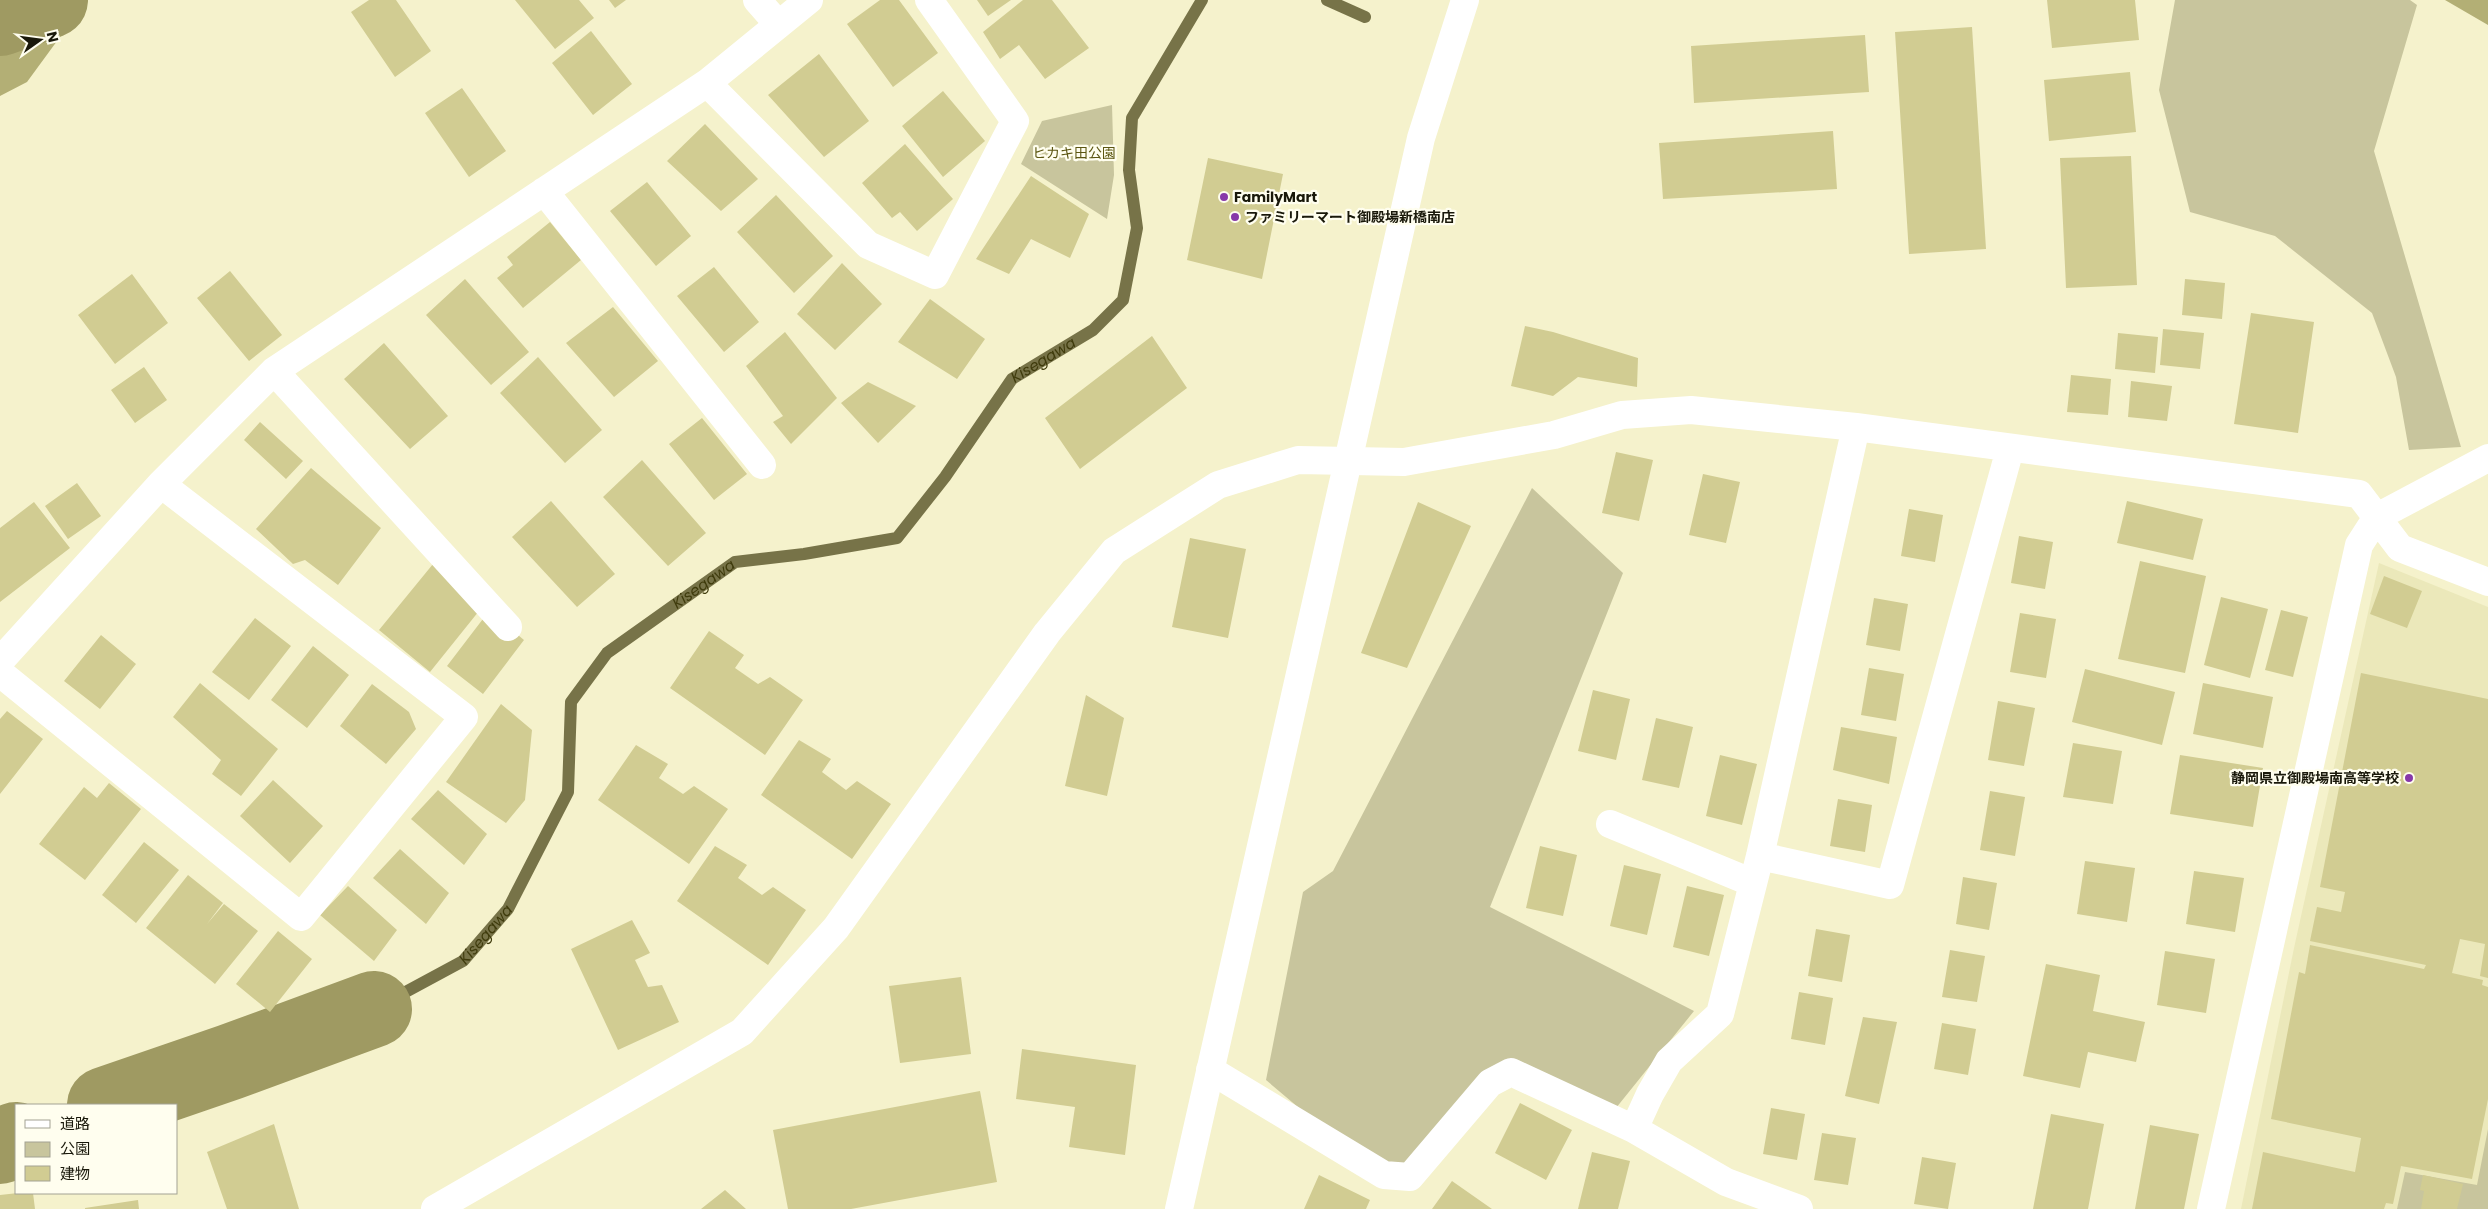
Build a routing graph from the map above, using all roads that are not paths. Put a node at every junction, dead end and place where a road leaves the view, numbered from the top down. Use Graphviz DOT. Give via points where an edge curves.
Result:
graph roads {
  1 [pos="757,0"];
  2 [pos="809,0"];
  3 [pos="929,0"];
  4 [pos="1465,0"];
  5 [pos="778,24"];
  6 [pos="707,83"];
  7 [pos="544,191"];
  8 [pos="274,371"];
  9 [pos="1856,427"];
  10 [pos="2010,449"];
  11 [pos="2488,458"];
  12 [pos="1350,461"];
  13 [pos="762,465"];
  14 [pos="161,484"];
  15 [pos="2377,517"];
  16 [pos="2488,582"];
  17 [pos="508,627"];
  18 [pos="0,661"];
  19 [pos="0,673"];
  20 [pos="1610,824"];
  21 [pos="1760,856"];
  22 [pos="1753,883"];
  23 [pos="1210,1070"];
  24 [pos="1634,1129"];
  25 [pos="435,1209"];
  26 [pos="1179,1209"];
  27 [pos="1799,1209"];
  28 [pos="2211,1209"];
  1 -- 5 [label="street"];
  2 -- 5 [label="street"];
  3 -- 6 [label="street" via="1015,121 935,275 868,245"];
  4 -- 12 [label="street" via="1421,138"];
  5 -- 6 [label="street"];
  6 -- 7 [label="street"];
  7 -- 8 [label="street"];
  7 -- 13 [label="street"];
  8 -- 14 [label="street"];
  8 -- 17 [label="street"];
  9 -- 10 [label="street"];
  9 -- 12 [label="street" via="1691,410 1622,416 1554,435 1404,462"];
  9 -- 21 [label="street"];
  10 -- 15 [label="street" via="2359,494"];
  10 -- 21 [label="street" via="1890,885"];
  11 -- 15 [label="street"];
  12 -- 23 [label="street"];
  12 -- 25 [label="street" via="1298,460 1218,485 1114,551 1047,632 836,928 742,1032"];
  14 -- 18 [label="street"];
  14 -- 19 [label="street" via="464,717 301,917"];
  15 -- 16 [label="street" via="2400,548"];
  15 -- 28 [label="street" via="2359,545"];
  20 -- 22 [label="street"];
  21 -- 22 [label="street"];
  22 -- 24 [label="street" via="1720,1014 1670,1060"];
  23 -- 24 [label="street" via="1384,1176 1410,1177 1490,1083 1511,1072"];
  23 -- 26 [label="street"];
  24 -- 27 [label="street" via="1726,1182"];
}
